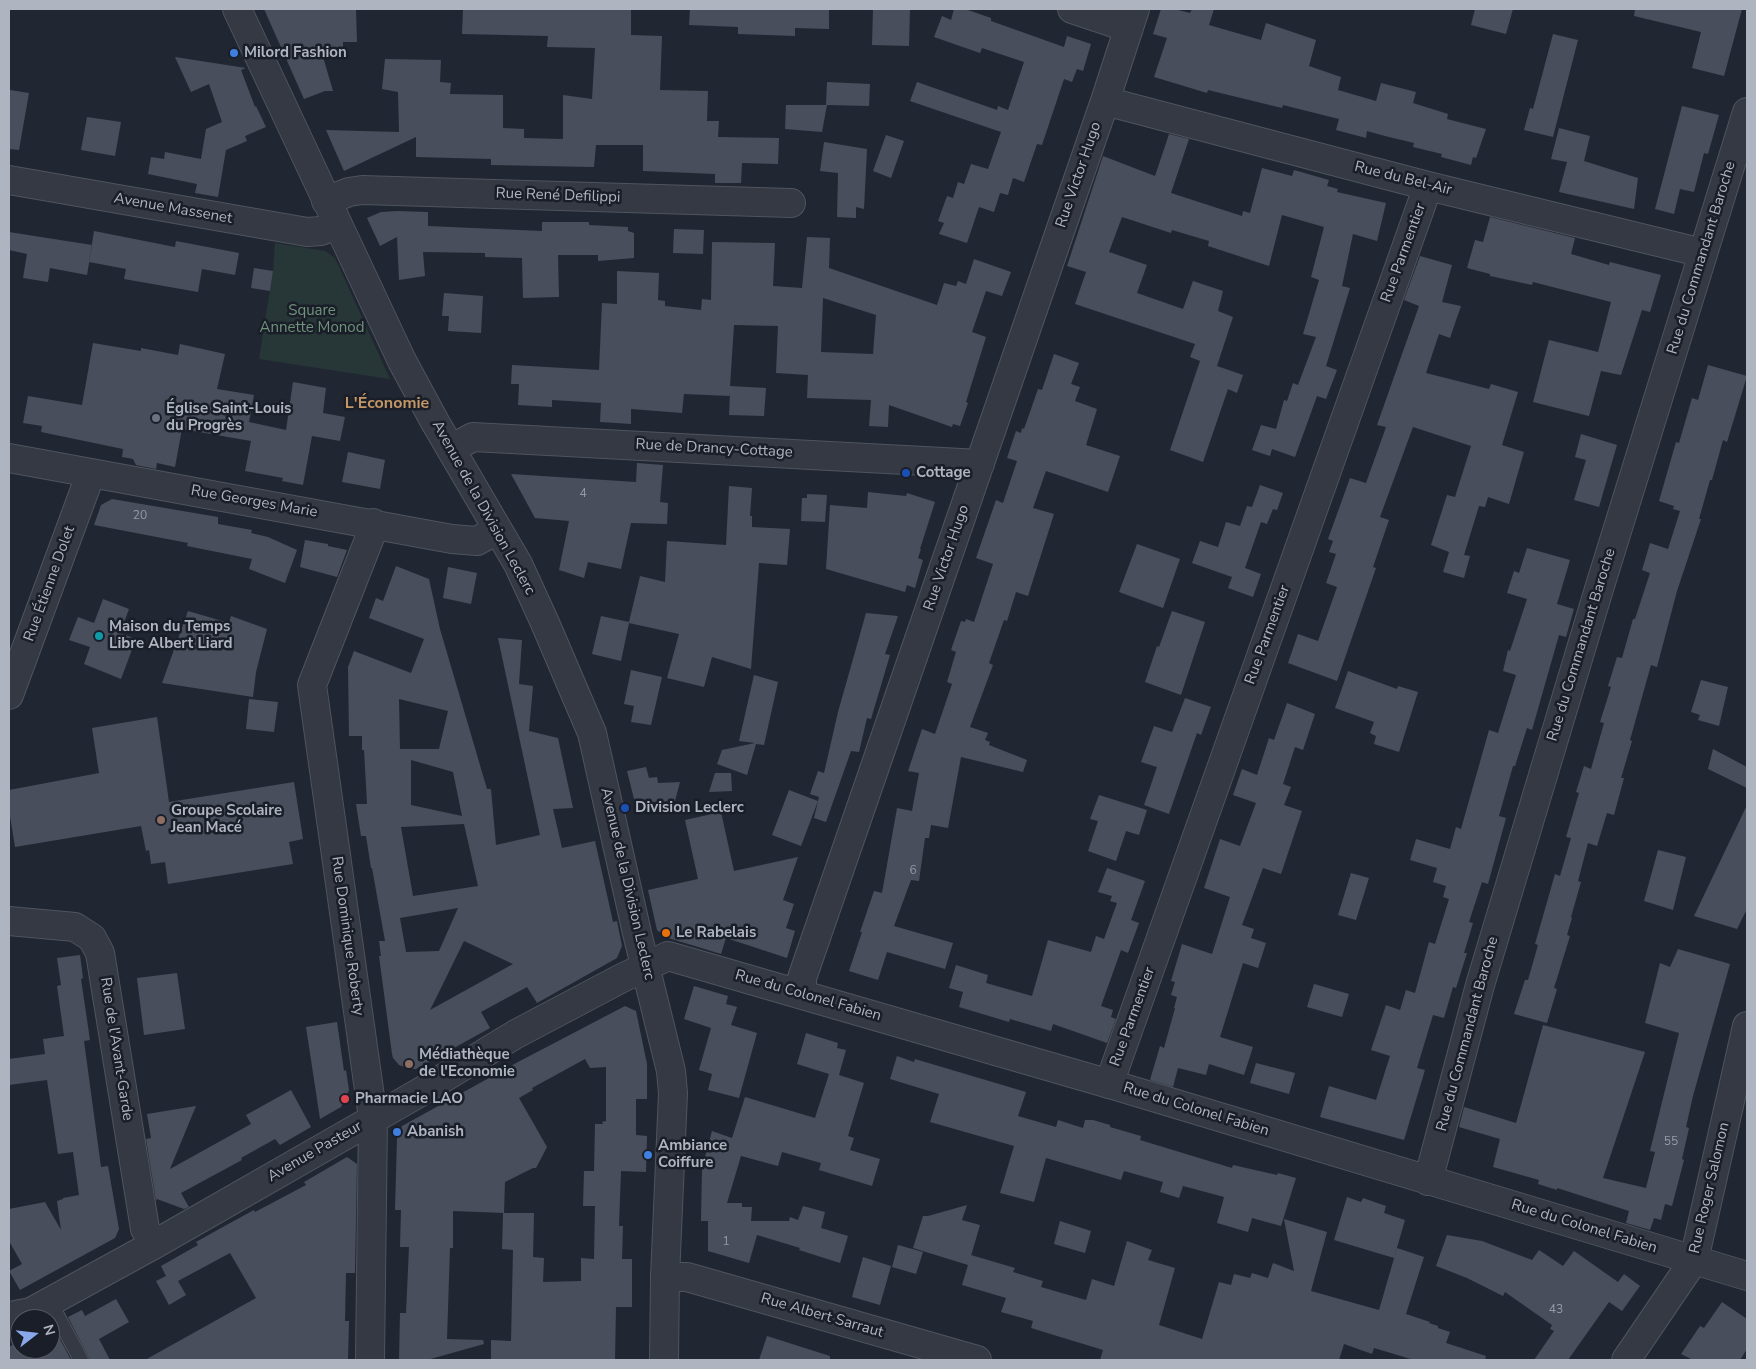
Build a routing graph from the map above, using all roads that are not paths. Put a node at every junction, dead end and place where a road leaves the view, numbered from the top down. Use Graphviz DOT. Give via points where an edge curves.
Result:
graph roads {
  1 [pos="238,9"];
  2 [pos="1072,9"];
  3 [pos="1132,18"];
  4 [pos="1105,102"];
  5 [pos="1747,112"];
  6 [pos="9,180"];
  7 [pos="1428,186"];
  8 [pos="791,203"];
  9 [pos="332,213"];
  10 [pos="1703,253"];
  11 [pos="451,449"];
  12 [pos="9,458"];
  13 [pos="980,464"];
  14 [pos="91,473"];
  15 [pos="373,523"];
  16 [pos="497,530"];
  17 [pos="9,695"];
  18 [pos="9,921"];
  19 [pos="646,966"];
  20 [pos="802,994"];
  21 [pos="1747,1026"];
  22 [pos="1109,1084"];
  23 [pos="373,1118"];
  24 [pos="1428,1181"];
  25 [pos="155,1244"];
  26 [pos="1694,1260"];
  27 [pos="1747,1276"];
  28 [pos="665,1277"];
  29 [pos="50,1302"];
  30 [pos="9,1318"];
  31 [pos="81,1360"];
  32 [pos="370,1360"];
  33 [pos="664,1360"];
  34 [pos="977,1360"];
  35 [pos="1626,1360"];
  1 -- 9 [label="street, Avenue de la Division Leclerc"];
  2 -- 3 [label="street"];
  3 -- 4 [label="street, Rue Victor Hugo"];
  4 -- 7 [label="street, Rue du Bel-Air"];
  4 -- 13 [label="street, Rue Victor Hugo"];
  5 -- 10 [label="street, Rue du Commandant Baroche"];
  6 -- 9 [label="street, Avenue Massenet" via="307,232 321,231"];
  7 -- 10 [label="street, Rue du Bel-Air"];
  7 -- 22 [label="street, Rue Parmentier"];
  8 -- 9 [label="street, Rue René Defilippi" via="362,190 349,192"];
  9 -- 11 [label="street, Avenue de la Division Leclerc" via="402,361"];
  10 -- 24 [label="street, Rue du Commandant Baroche" via="1483,976"];
  11 -- 13 [label="street, Rue de Drancy-Cottage" via="473,437"];
  11 -- 16 [label="street, Avenue de la Division Leclerc"];
  12 -- 14 [label="street, Rue Georges Marie"];
  13 -- 20 [label="street, Rue Victor Hugo" via="805,969"];
  14 -- 15 [label="street, Rue Georges Marie"];
  14 -- 17 [label="street, Rue Étienne Dolet"];
  15 -- 16 [label="street, Rue Georges Marie" via="477,541"];
  15 -- 23 [label="street, Rue Dominique Roberty" via="312,685"];
  16 -- 19 [label="street, Avenue de la Division Leclerc" via="518,564 592,733 636,934"];
  18 -- 25 [label="street, Rue de l'Avant-Garde" via="75,927 92,938 100,953 146,1228"];
  19 -- 20 [label="street, Rue du Colonel Fabien" via="668,956"];
  19 -- 23 [label="street, Avenue Pasteur" via="516,1034"];
  19 -- 28 [label="street, Avenue de la Division Leclerc" via="671,1071 673,1094"];
  20 -- 22 [label="street, Rue du Colonel Fabien"];
  21 -- 26 [label="street, Rue Roger Salomon"];
  22 -- 24 [label="street, Rue du Colonel Fabien"];
  23 -- 25 [label="street, Avenue Pasteur"];
  23 -- 32 [label="street, Rue Dominique Roberty"];
  24 -- 26 [label="street, Rue du Colonel Fabien"];
  25 -- 29 [label="street, Avenue Pasteur"];
  26 -- 27 [label="street, Rue du Colonel Fabien"];
  26 -- 35 [label="street, Rue Roger Salomon"];
  28 -- 33 [label="street, Avenue de la Division Leclerc"];
  28 -- 34 [label="street, Rue Albert Sarraut" via="687,1277"];
  29 -- 30 [label="street, Avenue Pasteur"];
  29 -- 31 [label="lane"];
}
